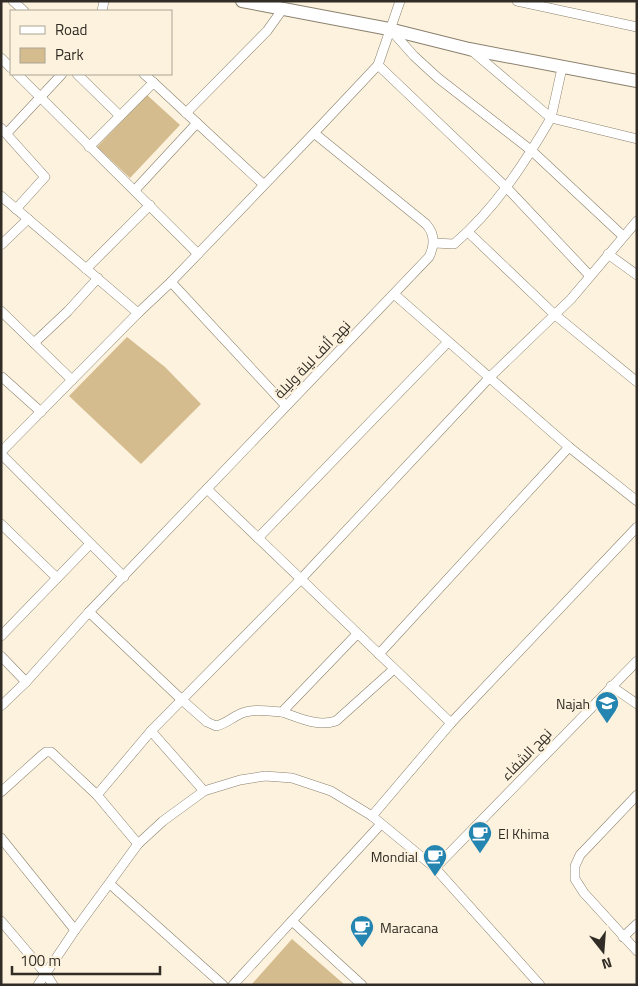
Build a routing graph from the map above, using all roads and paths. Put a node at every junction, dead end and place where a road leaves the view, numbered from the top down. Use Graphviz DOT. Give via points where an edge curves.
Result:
graph roads {
  1 [pos="13,1"];
  2 [pos="242,1"];
  3 [pos="400,1"];
  4 [pos="517,1"];
  5 [pos="277,6"];
  6 [pos="23,10"];
  7 [pos="637,27"];
  8 [pos="390,28"];
  9 [pos="469,49"];
  10 [pos="1,58"];
  11 [pos="378,64"];
  12 [pos="10,67"];
  13 [pos="562,68"];
  14 [pos="18,75"];
  15 [pos="61,75"];
  16 [pos="78,75"];
  17 [pos="145,75"];
  18 [pos="636,78"];
  19 [pos="154,83"];
  20 [pos="40,96"];
  21 [pos="186,113"];
  22 [pos="120,116"];
  23 [pos="551,118"];
  24 [pos="197,123"];
  25 [pos="4,131"];
  26 [pos="314,133"];
  27 [pos="637,139"];
  28 [pos="89,147"];
  29 [pos="532,150"];
  30 [pos="263,184"];
  31 [pos="507,188"];
  32 [pos="135,190"];
  33 [pos="1,196"];
  34 [pos="150,205"];
  35 [pos="16,209"];
  36 [pos="28,220"];
  37 [pos="637,221"];
  38 [pos="468,232"];
  39 [pos="623,236"];
  40 [pos="434,243"];
  41 [pos="1,245"];
  42 [pos="198,254"];
  43 [pos="608,254"];
  44 [pos="86,269"];
  45 [pos="637,275"];
  46 [pos="590,276"];
  47 [pos="98,278"];
  48 [pos="171,282"];
  49 [pos="394,294"];
  50 [pos="1,311"];
  51 [pos="138,313"];
  52 [pos="554,314"];
  53 [pos="448,342"];
  54 [pos="34,344"];
  55 [pos="2,377"];
  56 [pos="490,377"];
  57 [pos="72,380"];
  58 [pos="637,382"];
  59 [pos="286,406"];
  60 [pos="41,412"];
  61 [pos="569,447"];
  62 [pos="1,453"];
  63 [pos="206,489"];
  64 [pos="637,500"];
  65 [pos="637,527"];
  66 [pos="3,528"];
  67 [pos="258,538"];
  68 [pos="90,544"];
  69 [pos="124,577"];
  70 [pos="57,578"];
  71 [pos="300,580"];
  72 [pos="90,612"];
  73 [pos="356,634"];
  74 [pos="1,636"];
  75 [pos="379,654"];
  76 [pos="1,656"];
  77 [pos="637,661"];
  78 [pos="394,669"];
  79 [pos="26,682"];
  80 [pos="611,686"];
  81 [pos="182,700"];
  82 [pos="637,704"];
  83 [pos="1,706"];
  84 [pos="282,712"];
  85 [pos="451,723"];
  86 [pos="150,731"];
  87 [pos="204,791"];
  88 [pos="1,792"];
  89 [pos="97,795"];
  90 [pos="637,795"];
  91 [pos="372,816"];
  92 [pos="381,824"];
  93 [pos="1,838"];
  94 [pos="138,844"];
  95 [pos="435,868"];
  96 [pos="110,884"];
  97 [pos="292,920"];
  98 [pos="1,921"];
  99 [pos="637,924"];
  100 [pos="75,930"];
  101 [pos="624,937"];
  102 [pos="637,951"];
  103 [pos="46,974"];
  104 [pos="38,985"];
  105 [pos="52,985"];
  106 [pos="223,985"];
  107 [pos="233,985"];
  108 [pos="362,985"];
  109 [pos="540,985"];
  1 -- 6 [label="street"];
  2 -- 5 [label="street"];
  3 -- 8 [label="street"];
  4 -- 7 [label="street"];
  5 -- 8 [label="street"];
  5 -- 21 [label="street" via="268,31"];
  8 -- 9 [label="street"];
  8 -- 11 [label="street"];
  8 -- 29 [label="street" via="438,78"];
  9 -- 13 [label="street"];
  9 -- 23 [label="street"];
  10 -- 12 [label="street"];
  11 -- 26 [label="street"];
  11 -- 31 [label="street"];
  13 -- 18 [label="street"];
  13 -- 23 [label="street"];
  14 -- 20 [label="street"];
  15 -- 20 [label="street"];
  16 -- 22 [label="street"];
  17 -- 19 [label="street"];
  19 -- 21 [label="street"];
  19 -- 22 [label="street"];
  20 -- 25 [label="street"];
  20 -- 28 [label="street"];
  21 -- 24 [label="street"];
  22 -- 28 [label="street"];
  23 -- 27 [label="street"];
  23 -- 29 [label="street"];
  24 -- 30 [label="street"];
  24 -- 32 [label="street"];
  25 -- 35 [label="street" via="46,177"];
  26 -- 30 [label="street"];
  26 -- 40 [label="street" via="426,224"];
  28 -- 32 [label="street"];
  29 -- 31 [label="street"];
  29 -- 39 [label="street"];
  30 -- 42 [label="street"];
  31 -- 38 [label="street"];
  31 -- 46 [label="street"];
  32 -- 34 [label="street"];
  33 -- 35 [label="street"];
  34 -- 42 [label="street"];
  34 -- 44 [label="street"];
  35 -- 36 [label="street"];
  36 -- 41 [label="street"];
  36 -- 44 [label="street"];
  37 -- 39 [label="street"];
  38 -- 40 [label="street" via="454,244"];
  38 -- 52 [label="street"];
  39 -- 43 [label="street"];
  40 -- 49 [label="street, نهج ألف ليلة وليلة" via="429,257"];
  42 -- 48 [label="street"];
  43 -- 45 [label="street"];
  43 -- 46 [label="street"];
  44 -- 47 [label="street"];
  46 -- 52 [label="street"];
  47 -- 51 [label="street"];
  47 -- 54 [label="street"];
  48 -- 51 [label="street"];
  48 -- 59 [label="street"];
  49 -- 53 [label="street"];
  49 -- 59 [label="street, نهج ألف ليلة وليلة"];
  50 -- 54 [label="street"];
  51 -- 57 [label="street"];
  52 -- 56 [label="street"];
  52 -- 58 [label="street"];
  53 -- 56 [label="street"];
  53 -- 67 [label="street"];
  54 -- 57 [label="street"];
  55 -- 60 [label="street"];
  56 -- 61 [label="street"];
  56 -- 71 [label="street"];
  57 -- 60 [label="street"];
  59 -- 63 [label="street, نهج ألف ليلة وليلة"];
  60 -- 62 [label="street"];
  61 -- 64 [label="street"];
  61 -- 75 [label="street"];
  62 -- 68 [label="street"];
  63 -- 67 [label="street"];
  63 -- 69 [label="street, نهج ألف ليلة وليلة"];
  65 -- 85 [label="street"];
  66 -- 70 [label="street"];
  67 -- 71 [label="street"];
  68 -- 69 [label="street"];
  68 -- 70 [label="street"];
  69 -- 72 [label="street, نهج ألف ليلة وليلة"];
  70 -- 74 [label="street"];
  71 -- 73 [label="street"];
  71 -- 81 [label="street"];
  72 -- 79 [label="street, نهج ألف ليلة وليلة"];
  72 -- 81 [label="street"];
  73 -- 75 [label="street"];
  73 -- 84 [label="street"];
  75 -- 78 [label="street"];
  76 -- 79 [label="street"];
  77 -- 80 [label="street, نهج الشفاء"];
  78 -- 84 [label="street" via="336,721 311,722"];
  78 -- 85 [label="street"];
  79 -- 83 [label="street, نهج ألف ليلة وليلة"];
  80 -- 82 [label="street"];
  80 -- 95 [label="street, نهج الشفاء"];
  81 -- 84 [label="street" via="216,726 245,712"];
  81 -- 86 [label="street"];
  85 -- 91 [label="street"];
  86 -- 87 [label="street"];
  86 -- 89 [label="street"];
  87 -- 91 [label="street" via="265,776 292,778 331,791"];
  87 -- 94 [label="street" via="163,820"];
  88 -- 89 [label="street" via="48,752"];
  89 -- 94 [label="street"];
  90 -- 101 [label="street" via="580,855 575,866 575,879 584,893"];
  91 -- 92 [label="street"];
  92 -- 95 [label="street"];
  92 -- 97 [label="street"];
  93 -- 100 [label="street"];
  94 -- 96 [label="street"];
  95 -- 109 [label="street"];
  96 -- 100 [label="street"];
  96 -- 106 [label="street"];
  97 -- 107 [label="street"];
  97 -- 108 [label="street"];
  98 -- 103 [label="street"];
  99 -- 101 [label="street"];
  100 -- 103 [label="street"];
  101 -- 102 [label="street"];
  103 -- 104 [label="street"];
  103 -- 105 [label="street"];
}
